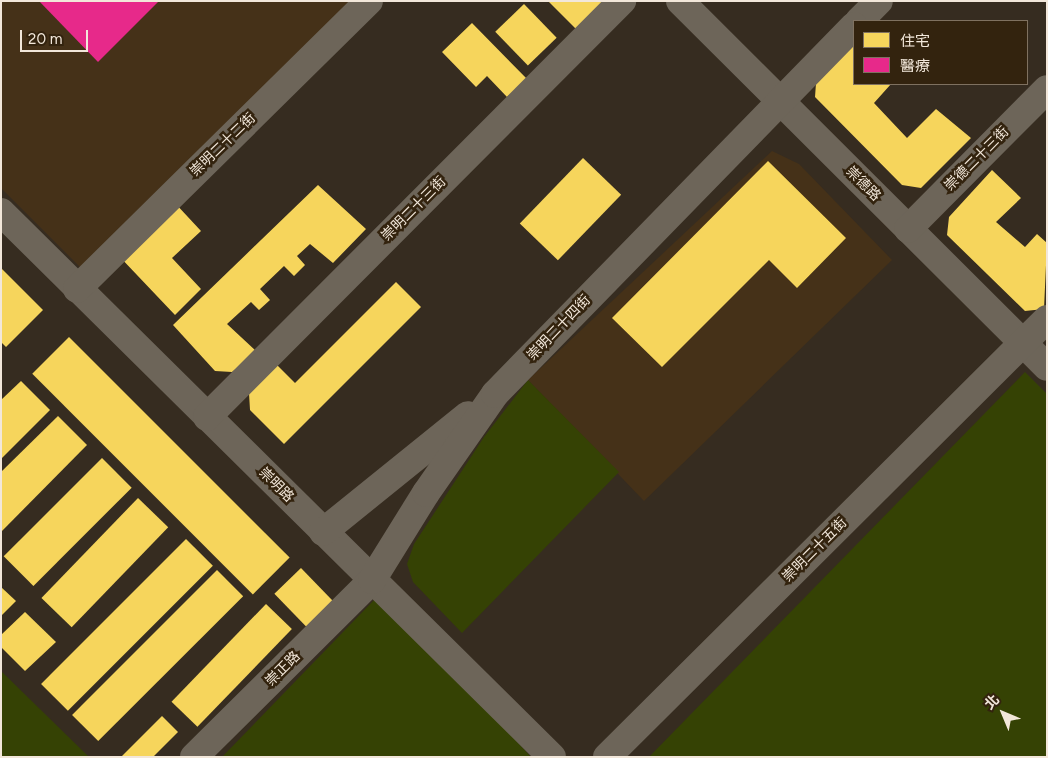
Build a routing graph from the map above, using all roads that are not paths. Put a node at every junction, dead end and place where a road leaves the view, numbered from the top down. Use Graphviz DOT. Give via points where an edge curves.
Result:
graph roads {
  1 [pos="369,1"];
  2 [pos="622,1"];
  3 [pos="680,1"];
  4 [pos="879,1"];
  5 [pos="860,20"];
  6 [pos="853,27"];
  7 [pos="1047,89"];
  8 [pos="779,101"];
  9 [pos="1,212"];
  10 [pos="908,229"];
  11 [pos="77,289"];
  12 [pos="1047,319"];
  13 [pos="1023,343"];
  14 [pos="1047,367"];
  15 [pos="495,394"];
  16 [pos="207,417"];
  17 [pos="323,532"];
  18 [pos="372,580"];
  19 [pos="194,757"];
  20 [pos="552,757"];
  21 [pos="607,757"];
  1 -- 11 [label="street, 崇明二十二街"];
  2 -- 16 [label="street, 崇明二十三街"];
  3 -- 8 [label="street, 崇德路"];
  4 -- 5 [label="street"];
  6 -- 8 [label="street, 崇明二十四街"];
  7 -- 10 [label="street, 崇德二十三街"];
  8 -- 10 [label="street, 崇德路"];
  8 -- 15 [label="street, 崇明二十四街"];
  9 -- 11 [label="street, 崇明路"];
  10 -- 13 [label="street, 崇德路"];
  11 -- 16 [label="street, 崇明路"];
  12 -- 13 [label="street, 崇明二十五街"];
  13 -- 14 [label="street, 崇德路"];
  13 -- 21 [label="street, 崇明二十五街"];
  15 -- 17 [label="street"];
  15 -- 18 [label="street, 崇明二十四街" via="431,485"];
  16 -- 17 [label="street, 崇明路"];
  17 -- 18 [label="street, 崇明路"];
  18 -- 19 [label="street, 崇正路"];
  18 -- 20 [label="street, 崇明路"];
}
